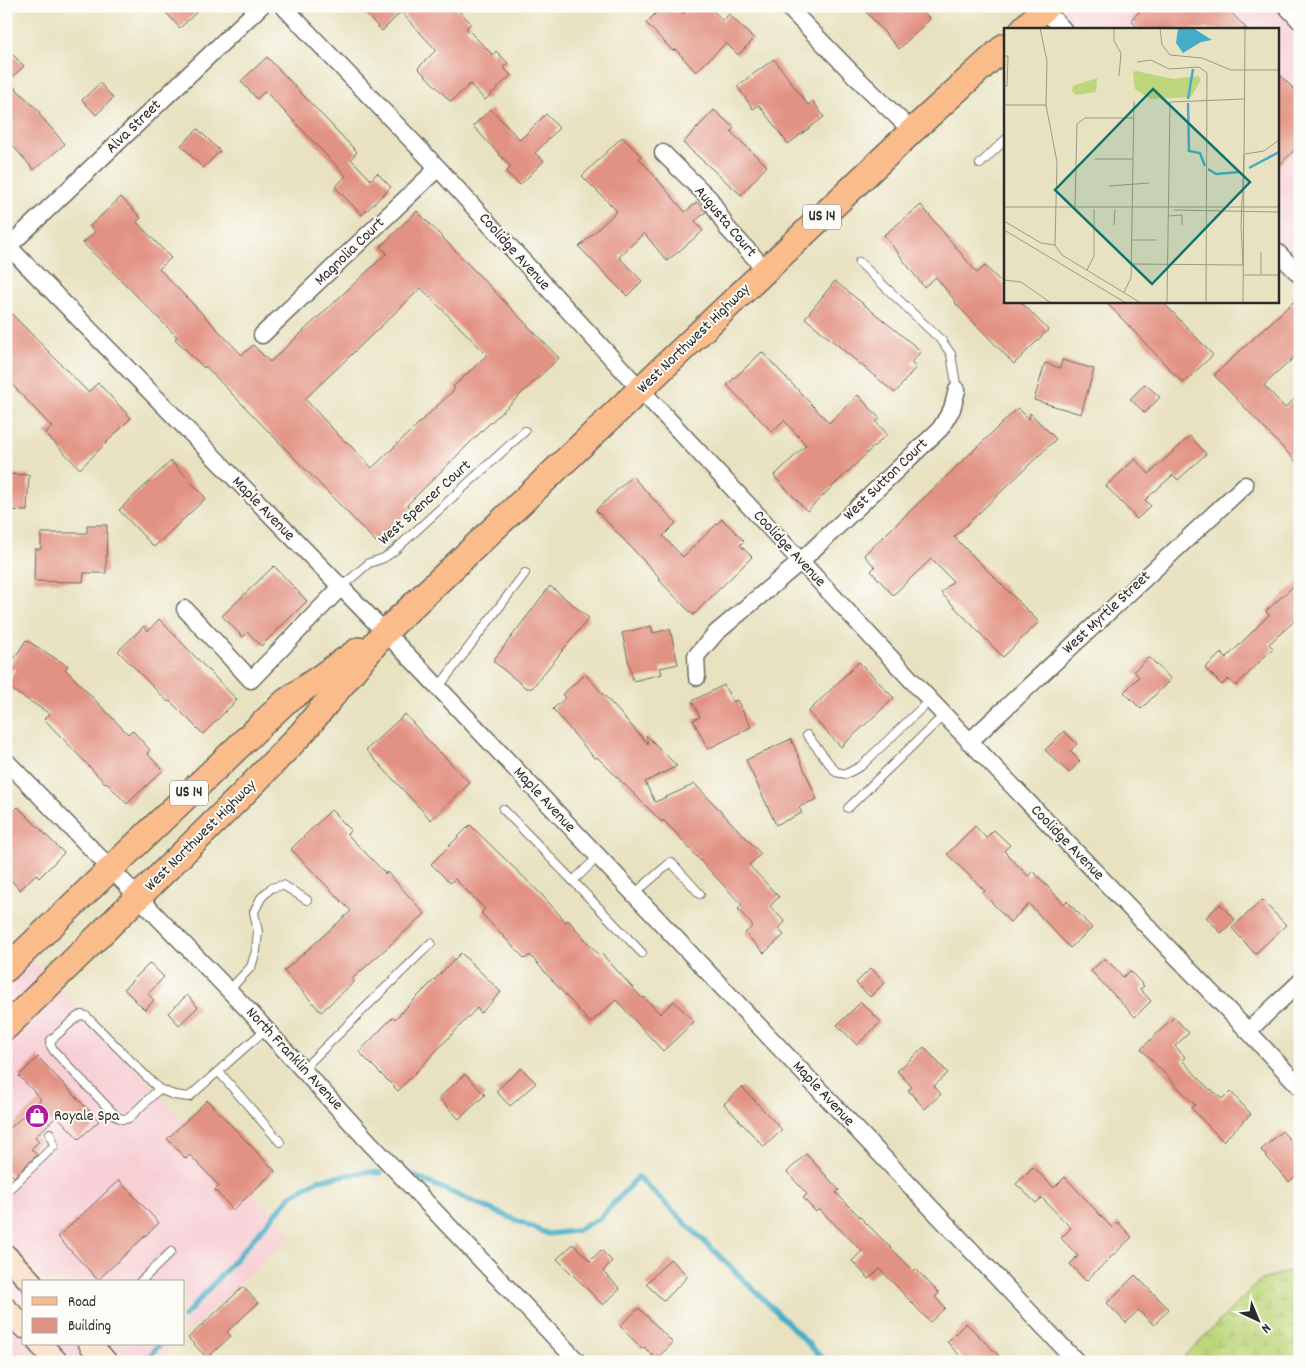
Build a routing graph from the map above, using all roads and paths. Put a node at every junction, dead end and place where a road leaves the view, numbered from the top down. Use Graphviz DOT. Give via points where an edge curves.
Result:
graph roads {
  1 [pos="261,6"];
  2 [pos="284,6"];
  3 [pos="787,6"];
  4 [pos="1286,6"];
  5 [pos="1046,8"];
  6 [pos="1300,21"];
  7 [pos="1024,28"];
  8 [pos="1062,28"];
  9 [pos="1004,47"];
  10 [pos="912,131"];
  11 [pos="1004,141"];
  12 [pos="662,153"];
  13 [pos="980,164"];
  14 [pos="438,168"];
  15 [pos="7,246"];
  16 [pos="1278,253"];
  17 [pos="859,262"];
  18 [pos="766,270"];
  19 [pos="1300,275"];
  20 [pos="262,335"];
  21 [pos="640,390"];
  22 [pos="957,390"];
  23 [pos="525,431"];
  24 [pos="1245,485"];
  25 [pos="800,562"];
  26 [pos="525,573"];
  27 [pos="340,588"];
  28 [pos="185,609"];
  29 [pos="384,633"];
  30 [pos="697,678"];
  31 [pos="438,688"];
  32 [pos="930,700"];
  33 [pos="944,715"];
  34 [pos="807,735"];
  35 [pos="969,742"];
  36 [pos="6,761"];
  37 [pos="848,808"];
  38 [pos="503,809"];
  39 [pos="598,856"];
  40 [pos="110,868"];
  41 [pos="573,881"];
  42 [pos="634,894"];
  43 [pos="700,894"];
  44 [pos="139,897"];
  45 [pos="307,900"];
  46 [pos="431,944"];
  47 [pos="642,953"];
  48 [pos="11,961"];
  49 [pos="1300,982"];
  50 [pos="229,990"];
  51 [pos="6,1027"];
  52 [pos="266,1029"];
  53 [pos="1248,1031"];
  54 [pos="303,1069"];
  55 [pos="219,1072"];
  56 [pos="1300,1087"];
  57 [pos="159,1089"];
  58 [pos="50,1133"];
  59 [pos="280,1142"];
  60 [pos="6,1190"];
  61 [pos="171,1252"];
  62 [pos="6,1256"];
  63 [pos="29,1280"];
  64 [pos="142,1280"];
  65 [pos="42,1346"];
  66 [pos="92,1346"];
  67 [pos="57,1362"];
  68 [pos="106,1362"];
  69 [pos="578,1362"];
  70 [pos="1077,1362"];
  1 -- 15 [label="street, Alva Street"];
  2 -- 14 [label="street, Coolidge Avenue"];
  3 -- 10 [label="street"];
  4 -- 6 [label="street"];
  5 -- 7 [label="main road"];
  5 -- 8 [label="street"];
  9 -- 10 [label="main road, West Northwest Highway / US 14"];
  10 -- 18 [label="main road, West Northwest Highway / US 14"];
  11 -- 13 [label="lane"];
  12 -- 18 [label="street, Augusta Court" via="710,199 727,228"];
  14 -- 20 [label="street, Magnolia Court"];
  14 -- 21 [label="street, Coolidge Avenue"];
  15 -- 27 [label="street, Maple Avenue"];
  16 -- 19 [label="street"];
  17 -- 22 [label="lane" via="942,341 951,354"];
  18 -- 21 [label="main road, West Northwest Highway / US 14"];
  21 -- 25 [label="street, Coolidge Avenue"];
  21 -- 29 [label="main road, West Northwest Highway / US 14"];
  22 -- 25 [label="street, West Sutton Court" via="952,409 940,429"];
  23 -- 27 [label="lane, West Spencer Court" via="394,552 369,563"];
  24 -- 35 [label="street, West Myrtle Street"];
  25 -- 30 [label="street, West Sutton Court" via="716,633 696,656"];
  25 -- 32 [label="street, Coolidge Avenue"];
  26 -- 31 [label="lane"];
  27 -- 28 [label="street" via="251,680"];
  27 -- 29 [label="street, Maple Avenue"];
  29 -- 31 [label="street, Maple Avenue"];
  29 -- 40 [label="main road, West Northwest Highway / US 14" via="285,702"];
  29 -- 44 [label="main road, West Northwest Highway / US 14" via="302,733"];
  31 -- 39 [label="street, Maple Avenue"];
  32 -- 33 [label="street, Coolidge Avenue"];
  32 -- 34 [label="lane" via="861,766 846,774 836,772"];
  33 -- 35 [label="street, Coolidge Avenue"];
  33 -- 37 [label="lane"];
  35 -- 53 [label="street, Coolidge Avenue"];
  36 -- 40 [label="street, North Franklin Avenue"];
  38 -- 41 [label="lane"];
  39 -- 41 [label="lane"];
  39 -- 42 [label="street, Maple Avenue"];
  40 -- 44 [label="street, North Franklin Avenue"];
  40 -- 48 [label="main road, West Northwest Highway / US 14"];
  41 -- 47 [label="lane"];
  42 -- 43 [label="lane" via="671,862"];
  42 -- 70 [label="street, Maple Avenue"];
  44 -- 50 [label="street, North Franklin Avenue"];
  44 -- 51 [label="main road, West Northwest Highway / US 14"];
  45 -- 50 [label="lane" via="282,885 271,888 261,898 254,912 258,932 251,967"];
  46 -- 54 [label="lane"];
  49 -- 53 [label="street"];
  50 -- 52 [label="street, North Franklin Avenue"];
  52 -- 54 [label="street, North Franklin Avenue"];
  52 -- 55 [label="lane"];
  53 -- 56 [label="street, Coolidge Avenue"];
  54 -- 69 [label="street, North Franklin Avenue"];
  55 -- 57 [label="lane" via="189,1097"];
  55 -- 59 [label="lane"];
  57 -- 57 [label="lane" via="128,1118 119,1118 50,1044 77,1017 86,1016"];
  58 -- 60 [label="lane" via="54,1146"];
  61 -- 64 [label="lane"];
  62 -- 63 [label="main road"];
  65 -- 67 [label="main road"];
  66 -- 68 [label="main road"];
}
